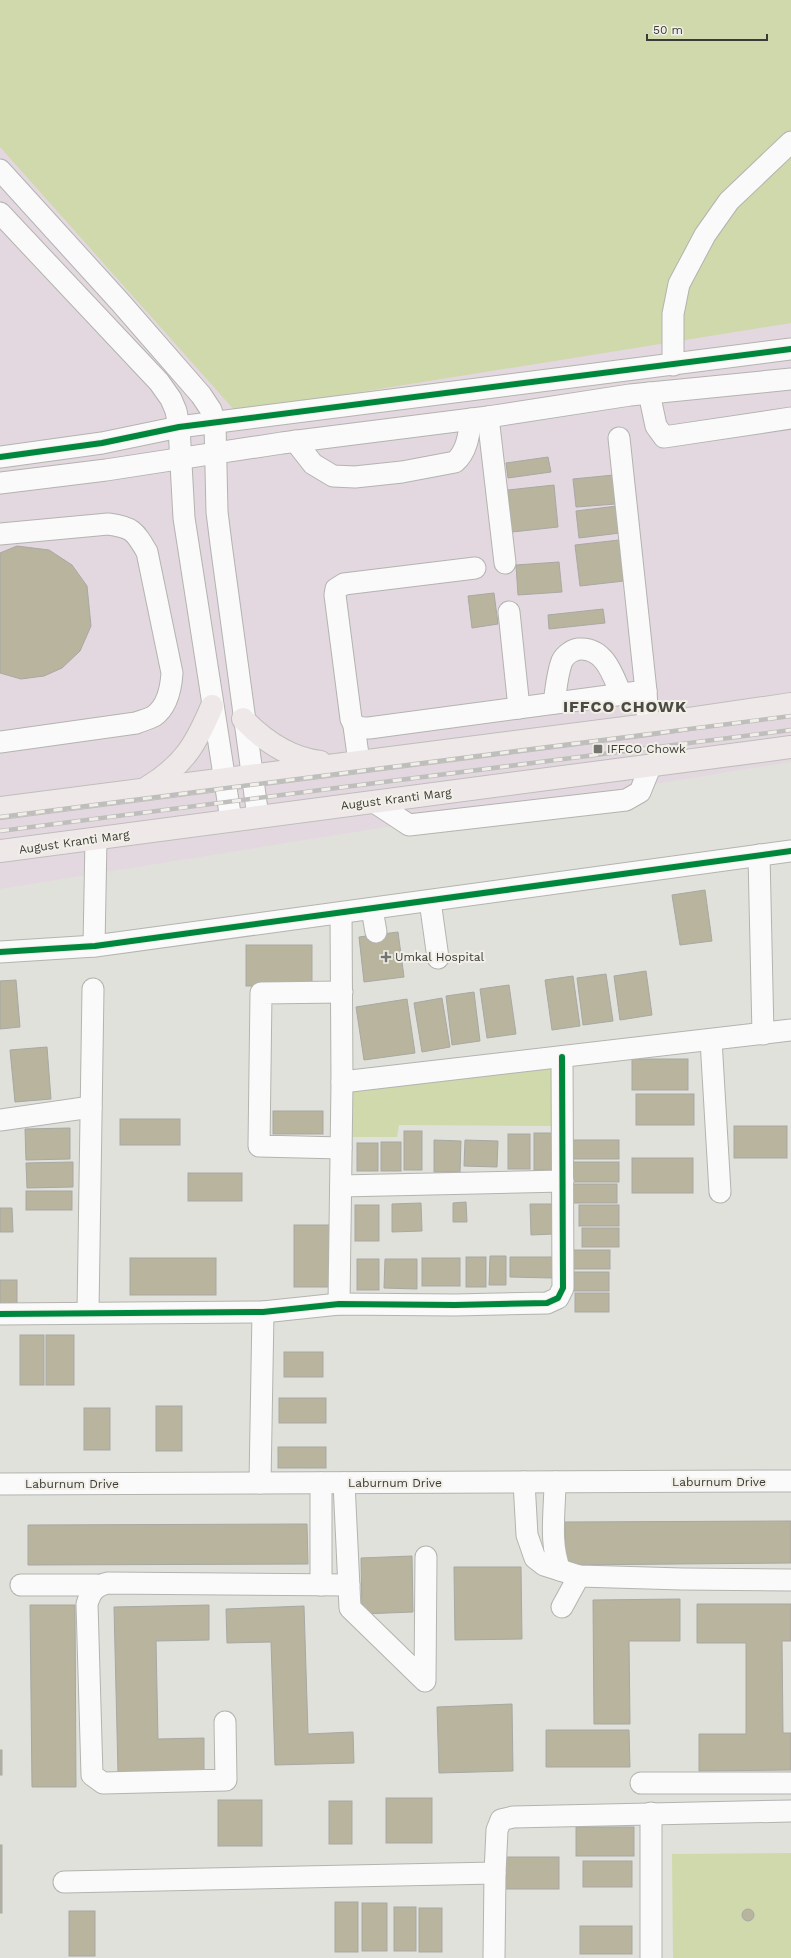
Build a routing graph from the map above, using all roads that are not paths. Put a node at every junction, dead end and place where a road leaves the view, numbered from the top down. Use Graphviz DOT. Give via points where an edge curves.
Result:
graph roads {
  1 [pos="791,142"];
  2 [pos="0,170"];
  3 [pos="0,212"];
  4 [pos="791,349"];
  5 [pos="673,365"];
  6 [pos="791,379"];
  7 [pos="649,393"];
  8 [pos="479,418"];
  9 [pos="791,418"];
  10 [pos="215,423"];
  11 [pos="179,427"];
  12 [pos="620,438"];
  13 [pos="294,441"];
  14 [pos="215,454"];
  15 [pos="0,457"];
  16 [pos="181,459"];
  17 [pos="0,483"];
  18 [pos="0,534"];
  19 [pos="505,563"];
  20 [pos="475,568"];
  21 [pos="509,612"];
  22 [pos="646,691"];
  23 [pos="621,694"];
  24 [pos="554,703"];
  25 [pos="791,704"];
  26 [pos="212,706"];
  27 [pos="519,708"];
  28 [pos="243,719"];
  29 [pos="648,725"];
  30 [pos="354,726"];
  31 [pos="0,742"];
  32 [pos="791,747"];
  33 [pos="349,763"];
  34 [pos="651,766"];
  35 [pos="252,776"];
  36 [pos="225,779"];
  37 [pos="146,789"];
  38 [pos="374,802"];
  39 [pos="0,808"];
  40 [pos="258,817"];
  41 [pos="232,820"];
  42 [pos="96,839"];
  43 [pos="0,851"];
  44 [pos="791,851"];
  45 [pos="759,855"];
  46 [pos="430,901"];
  47 [pos="372,909"];
  48 [pos="341,914"];
  49 [pos="376,932"];
  50 [pos="94,946"];
  51 [pos="0,952"];
  52 [pos="438,958"];
  53 [pos="94,989"];
  54 [pos="342,992"];
  55 [pos="791,1030"];
  56 [pos="763,1034"];
  57 [pos="711,1040"];
  58 [pos="562,1057"];
  59 [pos="342,1082"];
  60 [pos="91,1107"];
  61 [pos="0,1120"];
  62 [pos="341,1148"];
  63 [pos="563,1181"];
  64 [pos="341,1186"];
  65 [pos="720,1192"];
  66 [pos="340,1304"];
  67 [pos="88,1312"];
  68 [pos="263,1312"];
  69 [pos="0,1314"];
  70 [pos="791,1481"];
  71 [pos="524,1482"];
  72 [pos="555,1482"];
  73 [pos="260,1483"];
  74 [pos="321,1483"];
  75 [pos="344,1483"];
  76 [pos="0,1484"];
  77 [pos="426,1557"];
  78 [pos="569,1573"];
  79 [pos="791,1580"];
  80 [pos="21,1585"];
  81 [pos="97,1585"];
  82 [pos="321,1585"];
  83 [pos="349,1585"];
  84 [pos="562,1607"];
  85 [pos="225,1722"];
  86 [pos="641,1783"];
  87 [pos="791,1783"];
  88 [pos="791,1811"];
  89 [pos="651,1813"];
  90 [pos="495,1873"];
  91 [pos="64,1882"];
  92 [pos="494,1958"];
  93 [pos="651,1958"];
  1 -- 5 [label="street" via="729,201 705,235 682,278 673,314"];
  2 -- 10 [label="street" via="182,372 211,410"];
  3 -- 11 [label="street" via="159,382 171,399"];
  4 -- 5 [label="street"];
  5 -- 10 [label="street"];
  6 -- 7 [label="street"];
  7 -- 8 [label="street"];
  7 -- 9 [label="street" via="656,426 664,437"];
  8 -- 13 [label="street"];
  8 -- 13 [label="street" via="460,458 455,462 402,472 355,477 333,476 313,464"];
  8 -- 19 [label="street"];
  10 -- 11 [label="street"];
  10 -- 14 [label="street"];
  11 -- 15 [label="street" via="102,443"];
  11 -- 16 [label="street"];
  12 -- 22 [label="street"];
  13 -- 14 [label="street"];
  14 -- 16 [label="street"];
  14 -- 28 [label="street" via="220,538"];
  16 -- 17 [label="street"];
  16 -- 26 [label="street" via="184,518"];
  18 -- 31 [label="street" via="108,524 126,526 138,537 147,552 172,673 171,689 154,716 136,723"];
  20 -- 30 [label="street" via="344,584 336,588 351,719"];
  21 -- 27 [label="street"];
  22 -- 23 [label="street"];
  22 -- 29 [label="street"];
  23 -- 24 [label="street"];
  23 -- 24 [label="street" via="607,664 596,652 585,649 573,650 563,660"];
  24 -- 27 [label="street"];
  25 -- 29 [label="main road"];
  26 -- 36 [label="street"];
  26 -- 37 [label="main road" via="198,739 179,764 167,776"];
  27 -- 30 [label="street" via="369,728"];
  28 -- 33 [label="main road" via="260,737 281,751 309,761"];
  28 -- 35 [label="street"];
  29 -- 33 [label="main road"];
  30 -- 33 [label="street"];
  32 -- 34 [label="main road, August Kranti Marg"];
  33 -- 35 [label="main road"];
  34 -- 38 [label="main road, August Kranti Marg"];
  34 -- 38 [label="street" via="640,792 626,800 409,825"];
  35 -- 36 [label="main road"];
  35 -- 40 [label="street"];
  36 -- 37 [label="main road"];
  36 -- 41 [label="street"];
  37 -- 39 [label="main road"];
  38 -- 40 [label="main road, August Kranti Marg"];
  40 -- 41 [label="main road, August Kranti Marg"];
  41 -- 42 [label="main road, August Kranti Marg"];
  42 -- 43 [label="main road, August Kranti Marg"];
  42 -- 50 [label="street"];
  44 -- 45 [label="street"];
  45 -- 46 [label="street"];
  45 -- 56 [label="street"];
  46 -- 47 [label="street"];
  46 -- 52 [label="street"];
  47 -- 48 [label="street"];
  47 -- 49 [label="street"];
  48 -- 50 [label="street"];
  48 -- 54 [label="street"];
  50 -- 51 [label="street"];
  53 -- 60 [label="street"];
  54 -- 59 [label="street"];
  54 -- 62 [label="street" via="261,993 259,1146"];
  55 -- 56 [label="street"];
  56 -- 57 [label="street"];
  57 -- 58 [label="street"];
  57 -- 65 [label="street"];
  58 -- 59 [label="street"];
  58 -- 63 [label="street"];
  59 -- 62 [label="street"];
  60 -- 61 [label="street"];
  60 -- 67 [label="street"];
  62 -- 64 [label="street"];
  63 -- 64 [label="street"];
  63 -- 66 [label="street" via="563,1288 558,1298 547,1303 455,1306"];
  64 -- 66 [label="street"];
  66 -- 68 [label="street"];
  67 -- 68 [label="street"];
  67 -- 69 [label="street"];
  68 -- 73 [label="street"];
  70 -- 72 [label="street, Laburnum Drive"];
  71 -- 72 [label="street, Laburnum Drive"];
  71 -- 75 [label="street, Laburnum Drive"];
  71 -- 78 [label="street" via="527,1535 535,1558 544,1565"];
  72 -- 78 [label="street" via="556,1558"];
  73 -- 74 [label="street, Laburnum Drive"];
  73 -- 76 [label="street, Laburnum Drive"];
  74 -- 75 [label="street, Laburnum Drive"];
  74 -- 82 [label="street"];
  75 -- 83 [label="street"];
  77 -- 83 [label="street" via="424,1681 350,1608"];
  78 -- 79 [label="street" via="682,1580"];
  78 -- 84 [label="street"];
  80 -- 81 [label="street"];
  81 -- 82 [label="street"];
  81 -- 85 [label="street" via="90,1593 87,1604 92,1775 102,1783 226,1780"];
  82 -- 83 [label="street"];
  86 -- 87 [label="street"];
  88 -- 89 [label="street"];
  89 -- 90 [label="street" via="513,1817 501,1820 497,1830"];
  89 -- 93 [label="street"];
  90 -- 91 [label="street"];
  90 -- 92 [label="street"];
}
